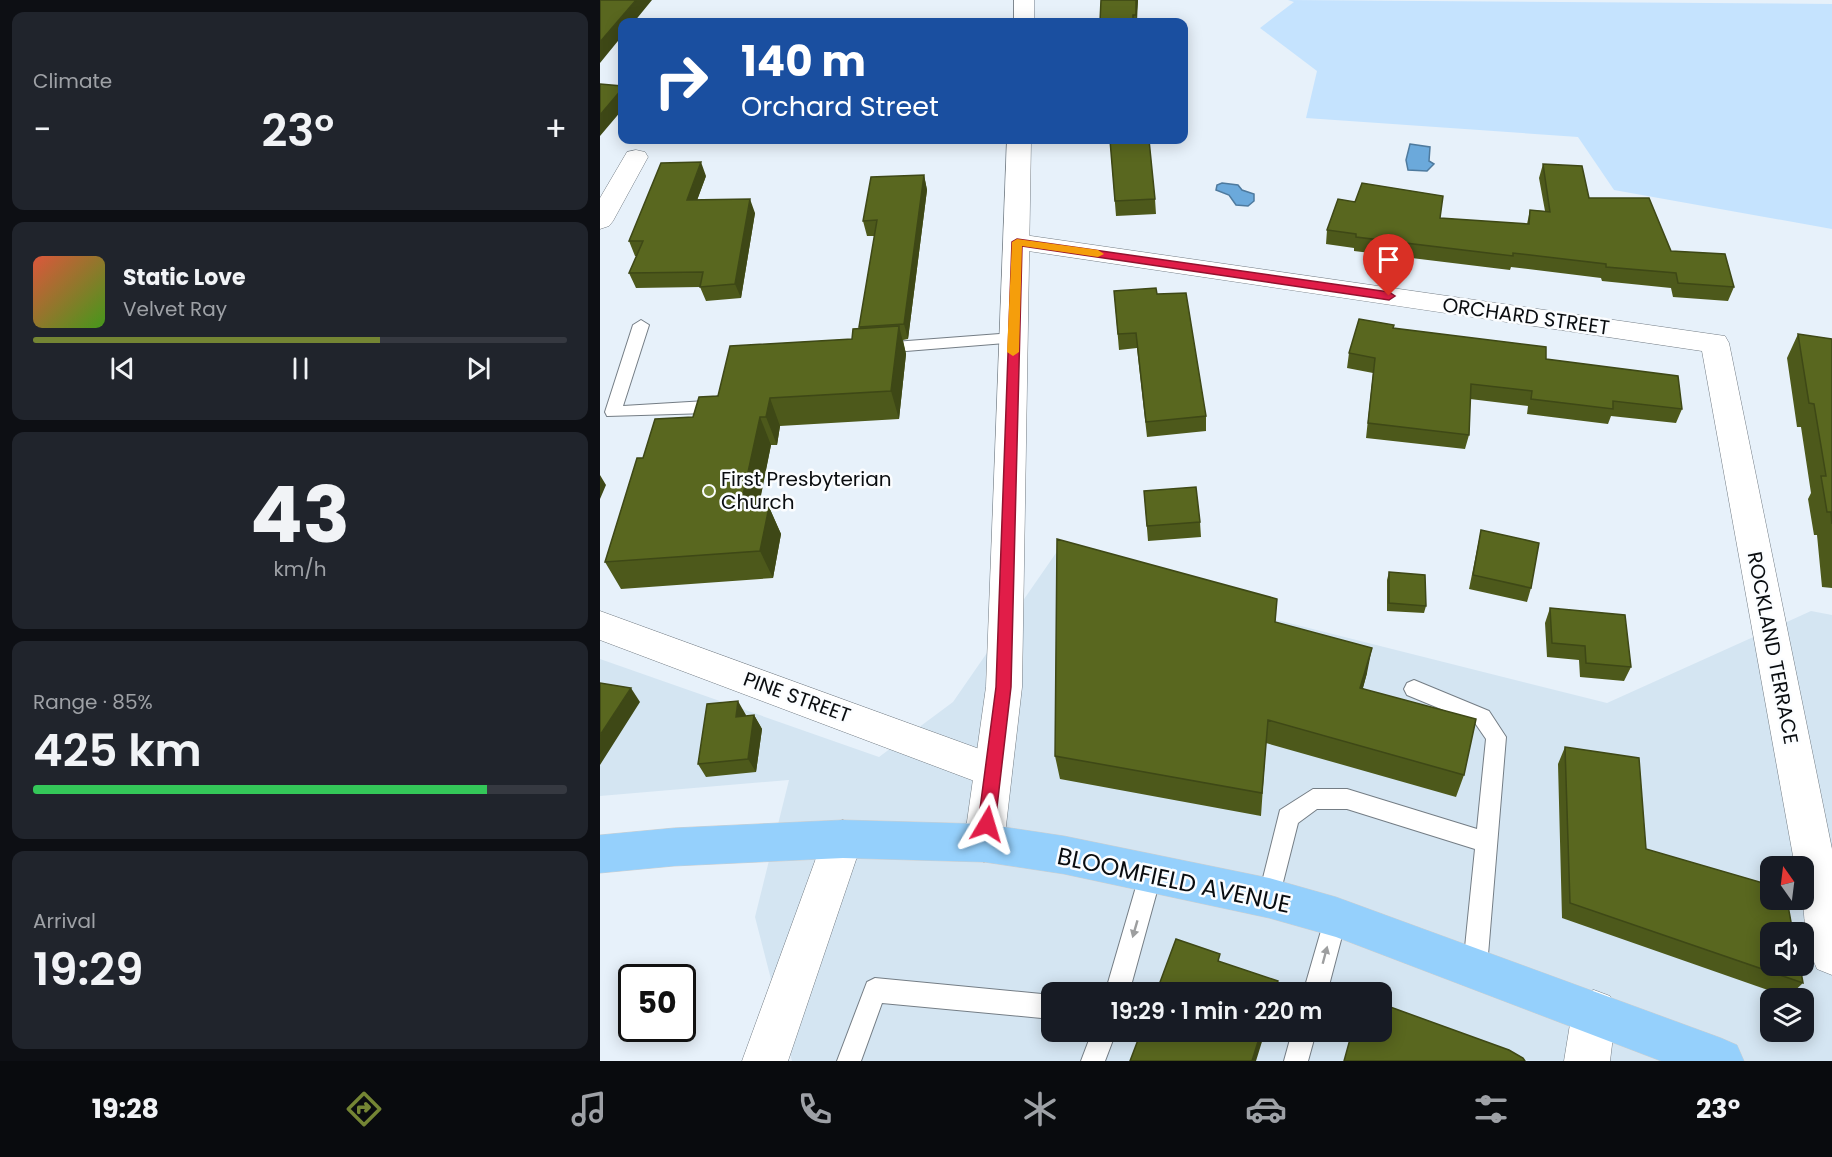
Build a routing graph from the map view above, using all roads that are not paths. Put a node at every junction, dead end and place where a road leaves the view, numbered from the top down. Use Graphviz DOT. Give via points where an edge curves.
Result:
graph roads {
  1 [pos="1024,0"];
  2 [pos="1024,18"];
  3 [pos="1019,144"];
  4 [pos="636,157"];
  5 [pos="600,221"];
  6 [pos="1017,242"];
  7 [pos="641,326"];
  8 [pos="1013,338"];
  9 [pos="1715,343"];
  10 [pos="863,350"];
  11 [pos="724,384"];
  12 [pos="606,413"];
  13 [pos="600,625"];
  14 [pos="1414,689"];
  15 [pos="993,771"];
  16 [pos="843,839"];
  17 [pos="1486,842"];
  18 [pos="984,843"];
  19 [pos="600,854"];
  20 [pos="1151,873"];
  21 [pos="1269,898"];
  22 [pos="1336,917"];
  23 [pos="1832,954"];
  24 [pos="1475,968"];
  25 [pos="1120,982"];
  26 [pos="1318,982"];
  27 [pos="1041,1006"];
  28 [pos="1594,1012"];
  29 [pos="1100,1042"];
  30 [pos="1301,1042"];
  31 [pos="1702,1058"];
  32 [pos="765,1061"];
  33 [pos="849,1061"];
  34 [pos="1093,1061"];
  35 [pos="1296,1061"];
  36 [pos="1587,1061"];
  1 -- 2 [label="street"];
  3 -- 6 [label="street"];
  4 -- 5 [label="street"];
  6 -- 8 [label="street"];
  6 -- 9 [label="street, ORCHARD STREET"];
  7 -- 12 [label="lane"];
  8 -- 10 [label="lane"];
  8 -- 15 [label="street" via="1004,687"];
  9 -- 23 [label="street, ROCKLAND TERRACE"];
  11 -- 12 [label="lane" via="718,402 709,407"];
  13 -- 15 [label="street, PINE STREET"];
  14 -- 17 [label="lane" via="1482,717 1496,737"];
  15 -- 18 [label="street"];
  16 -- 18 [label="main road, BLOOMFIELD AVENUE"];
  16 -- 19 [label="main road, BLOOMFIELD AVENUE"];
  16 -- 32 [label="street"];
  17 -- 21 [label="lane" via="1347,799 1313,799 1288,817"];
  17 -- 24 [label="lane"];
  18 -- 20 [label="main road, BLOOMFIELD AVENUE"];
  20 -- 21 [label="main road, BLOOMFIELD AVENUE"];
  20 -- 25 [label="lane, one-way"];
  21 -- 22 [label="main road, BLOOMFIELD AVENUE"];
  22 -- 24 [label="main road, BLOOMFIELD AVENUE"];
  26 -- 22 [label="lane, one-way"];
  24 -- 28 [label="main road, BLOOMFIELD AVENUE"];
  27 -- 33 [label="lane" via="875,990"];
  28 -- 31 [label="main road, BLOOMFIELD AVENUE"];
  28 -- 36 [label="street"];
  29 -- 34 [label="lane"];
  30 -- 35 [label="lane"];
}
